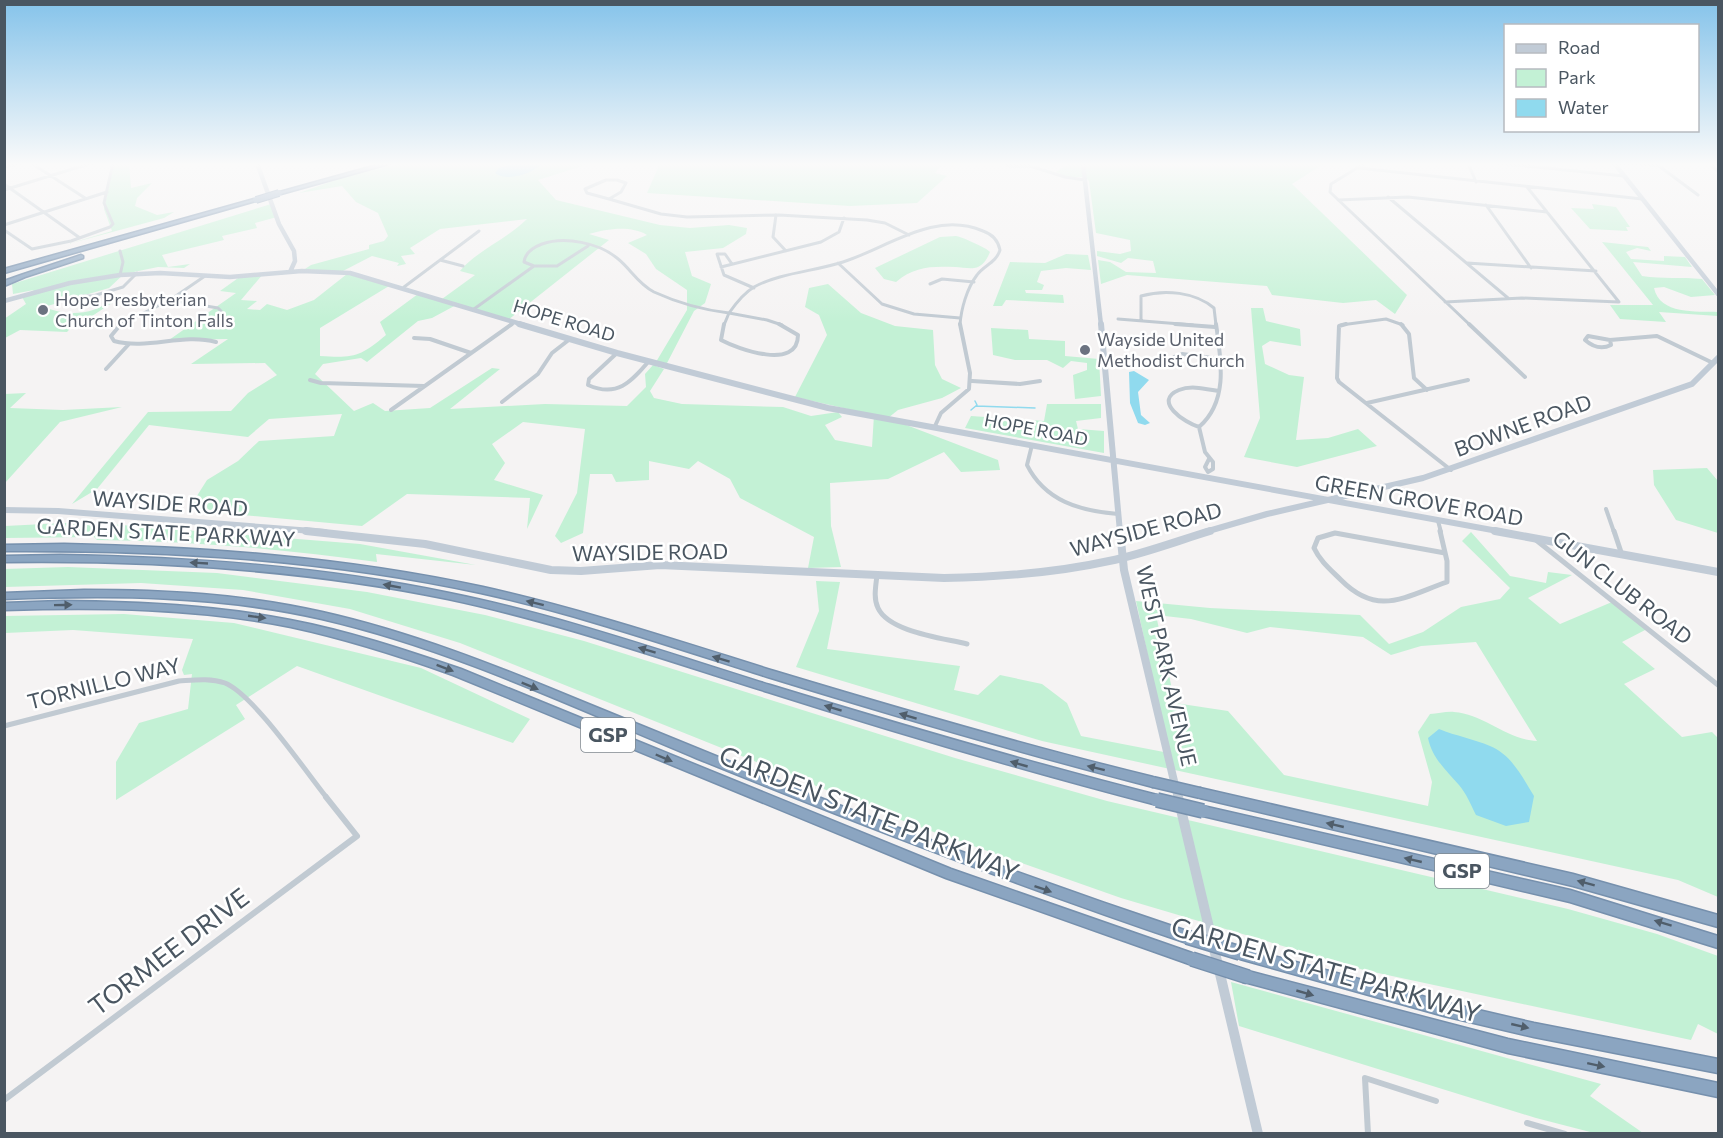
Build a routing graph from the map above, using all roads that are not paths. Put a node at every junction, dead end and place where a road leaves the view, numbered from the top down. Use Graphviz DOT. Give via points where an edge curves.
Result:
graph roads {
  1 [pos="31,216"];
  2 [pos="50,216"];
  3 [pos="109,216"];
  4 [pos="185,216"];
  5 [pos="201,216"];
  6 [pos="208,216"];
  7 [pos="276,216"];
  8 [pos="776,216"];
  9 [pos="812,216"];
  10 [pos="1089,216"];
  11 [pos="1355,216"];
  12 [pos="1411,216"];
  13 [pos="1494,216"];
  14 [pos="1550,216"];
  15 [pos="1656,216"];
  16 [pos="844,218"];
  17 [pos="4,225"];
  18 [pos="4,230"];
  19 [pos="479,231"];
  20 [pos="909,235"];
  21 [pos="80,238"];
  22 [pos="588,246"];
  23 [pos="120,251"];
  24 [pos="786,251"];
  25 [pos="440,260"];
  26 [pos="838,263"];
  27 [pos="1467,263"];
  28 [pos="4,264"];
  29 [pos="732,264"];
  30 [pos="463,266"];
  31 [pos="534,266"];
  32 [pos="721,267"];
  33 [pos="1530,268"];
  34 [pos="4,271"];
  35 [pos="1596,271"];
  36 [pos="290,272"];
  37 [pos="137,273"];
  38 [pos="120,275"];
  39 [pos="205,276"];
  40 [pos="974,282"];
  41 [pos="4,284"];
  42 [pos="930,284"];
  43 [pos="404,287"];
  44 [pos="754,288"];
  45 [pos="1719,294"];
  46 [pos="93,296"];
  47 [pos="1509,299"];
  48 [pos="170,300"];
  49 [pos="4,301"];
  50 [pos="1445,302"];
  51 [pos="474,309"];
  52 [pos="221,311"];
  53 [pos="730,314"];
  54 [pos="960,318"];
  55 [pos="1118,319"];
  56 [pos="1141,321"];
  57 [pos="514,322"];
  58 [pos="1215,327"];
  59 [pos="414,338"];
  60 [pos="570,339"];
  61 [pos="1610,340"];
  62 [pos="216,342"];
  63 [pos="129,344"];
  64 [pos="471,353"];
  65 [pos="617,353"];
  66 [pos="1174,357"];
  67 [pos="1220,358"];
  68 [pos="649,361"];
  69 [pos="1716,361"];
  70 [pos="106,369"];
  71 [pos="1525,377"];
  72 [pos="310,380"];
  73 [pos="972,381"];
  74 [pos="1040,381"];
  75 [pos="1468,381"];
  76 [pos="424,386"];
  77 [pos="1427,390"];
  78 [pos="1218,391"];
  79 [pos="502,402"];
  80 [pos="1367,403"];
  81 [pos="391,410"];
  82 [pos="935,426"];
  83 [pos="1199,427"];
  84 [pos="1032,445"];
  85 [pos="1114,460"];
  86 [pos="1451,470"];
  87 [pos="1207,475"];
  88 [pos="1291,494"];
  89 [pos="1357,494"];
  90 [pos="1327,501"];
  91 [pos="1367,507"];
  92 [pos="1295,508"];
  93 [pos="1606,509"];
  94 [pos="4,510"];
  95 [pos="1118,514"];
  96 [pos="1438,521"];
  97 [pos="1534,538"];
  98 [pos="4,548"];
  99 [pos="1445,553"];
  100 [pos="1622,555"];
  101 [pos="1123,558"];
  102 [pos="4,559"];
  103 [pos="1719,573"];
  104 [pos="877,575"];
  105 [pos="4,596"];
  106 [pos="4,607"];
  107 [pos="967,644"];
  108 [pos="1719,685"];
  109 [pos="4,726"];
  110 [pos="357,836"];
  111 [pos="1663,906"];
  112 [pos="1719,921"];
  113 [pos="1719,927"];
  114 [pos="1719,942"];
  115 [pos="1719,1066"];
  116 [pos="1719,1090"];
  117 [pos="4,1100"];
  118 [pos="1437,1101"];
  119 [pos="1527,1123"];
  120 [pos="1544,1130"];
  121 [pos="1258,1134"];
  122 [pos="1368,1134"];
  123 [pos="1565,1134"];
  1 -- 17 [label="street"];
  2 -- 21 [label="street"];
  3 -- 21 [label="street" via="113,224"];
  4 -- 28 [label="highway"];
  5 -- 34 [label="highway"];
  6 -- 41 [label="highway"];
  7 -- 36 [label="street" via="294,251"];
  8 -- 24 [label="street" via="773,237"];
  9 -- 16 [label="street"];
  10 -- 85 [label="street, WEST PARK AVENUE"];
  11 -- 50 [label="street"];
  12 -- 27 [label="street"];
  13 -- 33 [label="street"];
  14 -- 35 [label="street"];
  15 -- 45 [label="street"];
  16 -- 20 [label="street" via="877,221"];
  16 -- 24 [label="street" via="834,236"];
  18 -- 21 [label="street" via="32,249"];
  19 -- 25 [label="street"];
  20 -- 26 [label="street"];
  20 -- 40 [label="street" via="940,225 986,233 999,250"];
  22 -- 31 [label="street" via="557,266"];
  22 -- 31 [label="street" via="554,240 542,243 524,258 524,262"];
  22 -- 53 [label="street" via="618,258 646,288 703,309"];
  23 -- 38 [label="street"];
  24 -- 29 [label="street"];
  25 -- 30 [label="street"];
  25 -- 43 [label="street"];
  26 -- 44 [label="street"];
  26 -- 54 [label="street" via="882,304 914,314"];
  27 -- 33 [label="street"];
  27 -- 47 [label="street"];
  29 -- 32 [label="street"];
  29 -- 32 [label="street" via="720,253 716,257"];
  31 -- 51 [label="street"];
  32 -- 44 [label="street" via="724,275"];
  33 -- 35 [label="street"];
  35 -- 47 [label="street" via="1618,302"];
  36 -- 39 [label="street, HOPE ROAD"];
  36 -- 43 [label="street, HOPE ROAD" via="347,272"];
  37 -- 38 [label="street, HOPE ROAD"];
  37 -- 39 [label="street, HOPE ROAD"];
  37 -- 46 [label="street" via="123,286"];
  38 -- 49 [label="street, HOPE ROAD" via="70,283"];
  39 -- 48 [label="street"];
  40 -- 42 [label="street" via="942,279"];
  40 -- 54 [label="street"];
  43 -- 51 [label="street, HOPE ROAD"];
  44 -- 53 [label="street" via="739,299"];
  47 -- 50 [label="street"];
  48 -- 52 [label="street"];
  48 -- 63 [label="street" via="113,331 113,340"];
  50 -- 71 [label="street"];
  51 -- 57 [label="street, HOPE ROAD"];
  53 -- 53 [label="street" via="785,325 798,335 798,345 789,352 770,355 728,345 721,340 720,332"];
  54 -- 73 [label="street" via="963,351"];
  55 -- 56 [label="street"];
  56 -- 58 [label="street"];
  56 -- 58 [label="street" via="1142,296 1155,292 1204,299 1214,308"];
  57 -- 60 [label="street, HOPE ROAD"];
  57 -- 64 [label="street"];
  58 -- 67 [label="street"];
  59 -- 64 [label="street" via="430,339"];
  60 -- 65 [label="street, HOPE ROAD"];
  60 -- 79 [label="street" via="552,353 538,374"];
  61 -- 61 [label="street" via="1594,335 1585,338 1588,344 1603,348 1611,347"];
  61 -- 69 [label="street" via="1657,336"];
  62 -- 63 [label="street" via="170,339"];
  63 -- 70 [label="street"];
  64 -- 76 [label="street"];
  65 -- 68 [label="street, HOPE ROAD"];
  65 -- 68 [label="street" via="589,379 588,386 621,388"];
  66 -- 67 [label="street" via="1182,354"];
  67 -- 78 [label="street"];
  68 -- 82 [label="street, HOPE ROAD" via="828,408"];
  69 -- 86 [label="street, BOWNE ROAD" via="1692,384"];
  72 -- 76 [label="street"];
  73 -- 74 [label="street"];
  73 -- 82 [label="street" via="969,389 941,413"];
  75 -- 77 [label="street"];
  76 -- 81 [label="street"];
  77 -- 80 [label="street"];
  77 -- 80 [label="street" via="1414,378 1410,333 1401,322 1388,318 1343,324 1338,327 1337,378"];
  78 -- 83 [label="street" via="1216,409"];
  78 -- 83 [label="street" via="1188,388 1170,397 1171,410"];
  80 -- 86 [label="street"];
  82 -- 84 [label="street, HOPE ROAD"];
  83 -- 87 [label="street" via="1205,452 1213,462"];
  84 -- 85 [label="street, HOPE ROAD"];
  84 -- 95 [label="street" via="1028,465 1048,492 1078,508"];
  85 -- 87 [label="street, GREEN GROVE ROAD"];
  85 -- 95 [label="street, WEST PARK AVENUE"];
  86 -- 89 [label="street, BOWNE ROAD"];
  87 -- 88 [label="street, GREEN GROVE ROAD"];
  88 -- 90 [label="street, GREEN GROVE ROAD"];
  88 -- 92 [label="street"];
  89 -- 90 [label="street, BOWNE ROAD"];
  89 -- 91 [label="street"];
  90 -- 91 [label="street, GREEN GROVE ROAD"];
  90 -- 92 [label="street, WAYSIDE ROAD"];
  91 -- 96 [label="street, GREEN GROVE ROAD"];
  92 -- 101 [label="street, WAYSIDE ROAD"];
  93 -- 100 [label="street"];
  94 -- 104 [label="street, WAYSIDE ROAD" via="357,534 558,571 660,566"];
  95 -- 101 [label="street, WEST PARK AVENUE"];
  96 -- 97 [label="street, GREEN GROVE ROAD"];
  96 -- 99 [label="street"];
  97 -- 100 [label="street, GREEN GROVE ROAD"];
  97 -- 108 [label="street, GUN CLUB ROAD"];
  111 -- 98 [label="highway, GARDEN STATE PARKWAY / GSP, one-way, bridge" via="1573,880 985,739 580,615 431,580 225,553"];
  99 -- 99 [label="street" via="1335,532 1318,538 1314,548 1352,591 1367,600 1382,602 1447,582"];
  100 -- 103 [label="street, GREEN GROVE ROAD"];
  101 -- 104 [label="street, WAYSIDE ROAD" via="1052,571 979,578"];
  101 -- 121 [label="street, WEST PARK AVENUE"];
  114 -- 102 [label="highway, GARDEN STATE PARKWAY / GSP, one-way, bridge" via="1581,899 1157,800 951,744 573,627 450,597 366,581 249,566 128,559"];
  104 -- 107 [label="street" via="878,609 887,620"];
  105 -- 115 [label="highway, GARDEN STATE PARKWAY / GSP, one-way, bridge" via="115,593 198,597 296,610 377,629 478,664 960,859 1187,937 1444,1009"];
  106 -- 116 [label="highway, GARDEN STATE PARKWAY / GSP, one-way, bridge" via="104,605 211,611 307,626 394,649 950,874 1191,959 1508,1046"];
  109 -- 110 [label="street, TORNILLO WAY" via="179,681 209,679 227,684 249,700"];
  110 -- 117 [label="street, TORMEE DRIVE"];
  111 -- 112 [label="highway, GARDEN STATE PARKWAY / GSP"];
  111 -- 113 [label="highway"];
  118 -- 122 [label="street" via="1365,1078"];
  119 -- 120 [label="street"];
  120 -- 123 [label="street"];
}
